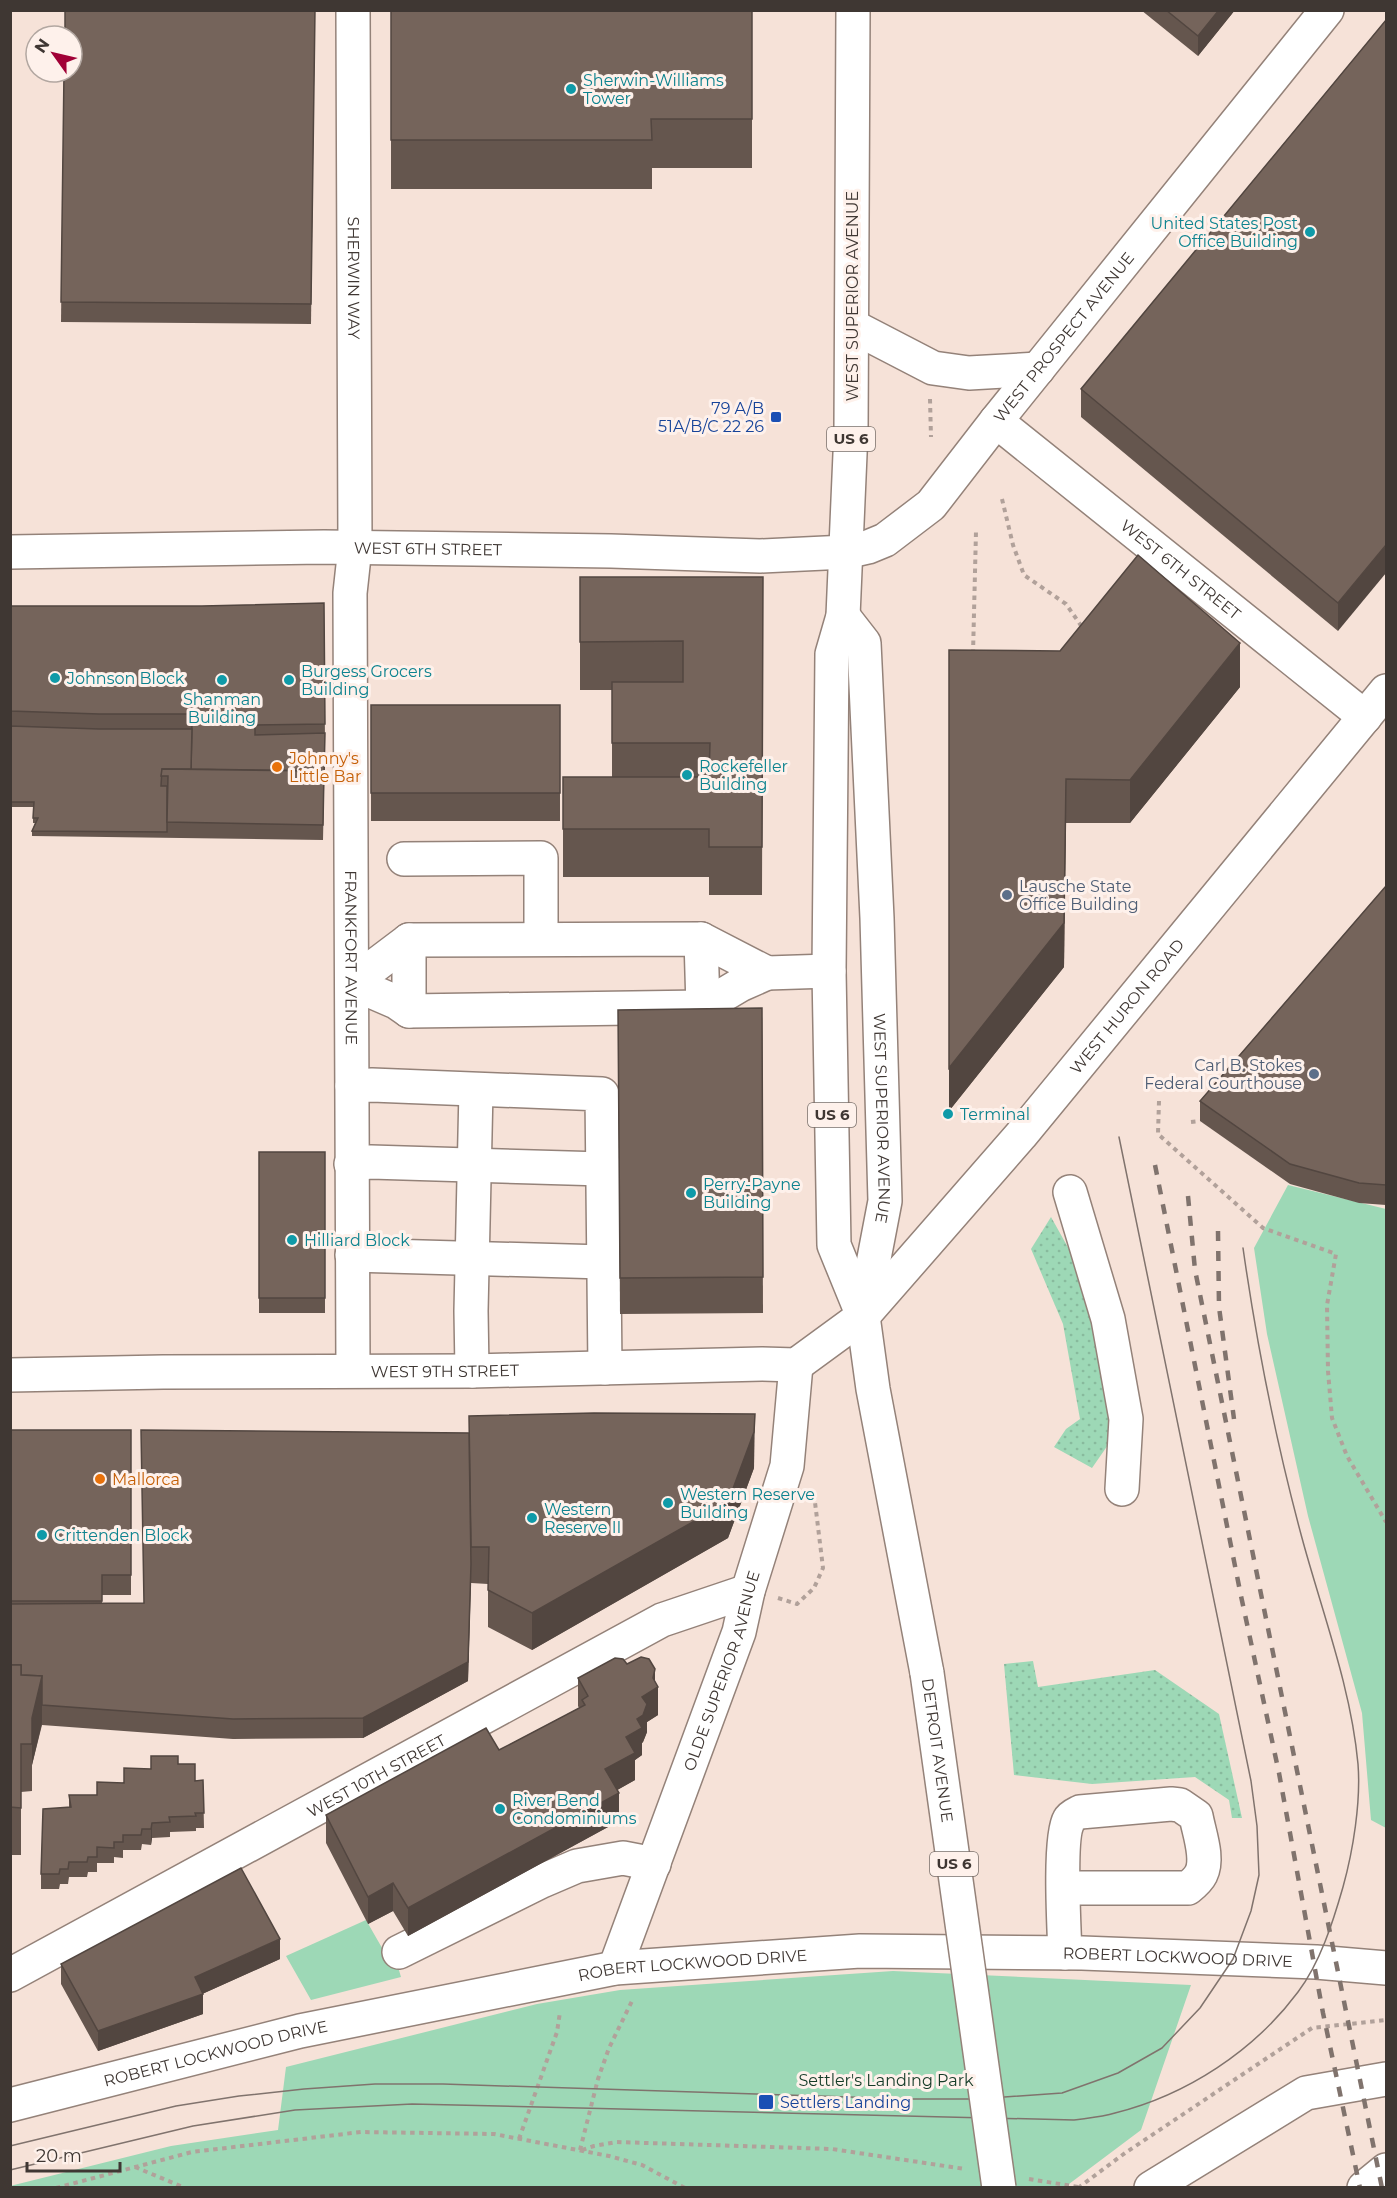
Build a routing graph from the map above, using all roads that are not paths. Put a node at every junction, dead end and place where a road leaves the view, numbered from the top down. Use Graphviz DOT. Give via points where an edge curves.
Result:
graph roads {
  1 [pos="353,10"];
  2 [pos="853,10"];
  3 [pos="1327,10"];
  4 [pos="852,326"];
  5 [pos="1038,369"];
  6 [pos="996,421"];
  7 [pos="355,547"];
  8 [pos="10,552"];
  9 [pos="846,552"];
  10 [pos="843,616"];
  11 [pos="1386,692"];
  12 [pos="1365,717"];
  13 [pos="404,859"];
  14 [pos="409,939"];
  15 [pos="541,939"];
  16 [pos="701,939"];
  17 [pos="829,971"];
  18 [pos="767,973"];
  19 [pos="352,982"];
  20 [pos="703,1007"];
  21 [pos="409,1011"];
  22 [pos="352,1086"];
  23 [pos="476,1090"];
  24 [pos="351,1164"];
  25 [pos="474,1166"];
  26 [pos="603,1169"];
  27 [pos="1070,1192"];
  28 [pos="352,1255"];
  29 [pos="473,1258"];
  30 [pos="604,1262"];
  31 [pos="863,1316"];
  32 [pos="796,1365"];
  33 [pos="604,1368"];
  34 [pos="353,1370"];
  35 [pos="472,1371"];
  36 [pos="10,1376"];
  37 [pos="1122,1489"];
  38 [pos="748,1591"];
  39 [pos="654,1864"];
  40 [pos="1064,1888"];
  41 [pos="399,1952"];
  42 [pos="1065,1953"];
  43 [pos="615,1968"];
  44 [pos="1386,1968"];
  45 [pos="10,1975"];
  46 [pos="1386,2079"];
  47 [pos="10,2104"];
  48 [pos="1386,2170"];
  49 [pos="1011,2183"];
  50 [pos="1151,2187"];
  51 [pos="1364,2187"];
  1 -- 7 [label="street, SHERWIN WAY"];
  2 -- 4 [label="street, WEST SUPERIOR AVENUE / US 6"];
  3 -- 5 [label="street, WEST PROSPECT AVENUE"];
  4 -- 5 [label="street" via="933,368 969,373"];
  4 -- 9 [label="street, WEST SUPERIOR AVENUE / US 6"];
  5 -- 6 [label="street, WEST PROSPECT AVENUE"];
  6 -- 9 [label="street, WEST PROSPECT AVENUE" via="931,505 885,540"];
  6 -- 12 [label="street, WEST 6TH STREET"];
  7 -- 8 [label="street, WEST 6TH STREET"];
  7 -- 9 [label="street, WEST 6TH STREET" via="760,556"];
  7 -- 19 [label="street, FRANKFORT AVENUE" via="351,593"];
  9 -- 10 [label="street, WEST SUPERIOR AVENUE / US 6"];
  10 -- 17 [label="street, WEST SUPERIOR AVENUE / US 6" via="832,654"];
  10 -- 31 [label="street, WEST SUPERIOR AVENUE / US 6" via="864,643 877,918 885,1201"];
  11 -- 12 [label="street, WEST HURON ROAD"];
  12 -- 31 [label="street, WEST HURON ROAD" via="1021,1135"];
  13 -- 15 [label="street" via="541,858"];
  14 -- 15 [label="street"];
  14 -- 19 [label="street"];
  14 -- 21 [label="street"];
  15 -- 16 [label="street"];
  16 -- 18 [label="street"];
  16 -- 20 [label="street"];
  17 -- 18 [label="street"];
  17 -- 31 [label="street, WEST SUPERIOR AVENUE / US 6" via="834,1245"];
  18 -- 20 [label="street"];
  19 -- 21 [label="street"];
  19 -- 22 [label="street, FRANKFORT AVENUE"];
  20 -- 21 [label="street"];
  22 -- 23 [label="street"];
  22 -- 24 [label="street, FRANKFORT AVENUE"];
  23 -- 25 [label="street"];
  23 -- 26 [label="street" via="602,1094"];
  24 -- 25 [label="street"];
  24 -- 28 [label="street, FRANKFORT AVENUE"];
  25 -- 26 [label="street"];
  25 -- 29 [label="street"];
  26 -- 30 [label="street"];
  27 -- 37 [label="street" via="1108,1319 1126,1419"];
  28 -- 29 [label="street"];
  28 -- 34 [label="street, FRANKFORT AVENUE"];
  29 -- 30 [label="street"];
  29 -- 35 [label="street"];
  30 -- 33 [label="street"];
  31 -- 32 [label="street"];
  31 -- 49 [label="street, DETROIT AVENUE / US 6, bridge" via="873,1389 927,1673"];
  32 -- 33 [label="street, WEST 9TH STREET"];
  32 -- 38 [label="street, OLDE SUPERIOR AVENUE" via="787,1466"];
  33 -- 35 [label="street, WEST 9TH STREET"];
  34 -- 35 [label="street, WEST 9TH STREET"];
  34 -- 36 [label="street, WEST 9TH STREET"];
  38 -- 39 [label="street, OLDE SUPERIOR AVENUE" via="739,1632"];
  38 -- 45 [label="street, WEST 10TH STREET" via="662,1620"];
  39 -- 41 [label="street" via="623,1858 577,1866"];
  39 -- 43 [label="street, OLDE SUPERIOR AVENUE"];
  40 -- 42 [label="street"];
  42 -- 43 [label="street, ROBERT LOCKWOOD DRIVE" via="860,1951"];
  42 -- 44 [label="street, ROBERT LOCKWOOD DRIVE"];
  43 -- 47 [label="street, ROBERT LOCKWOOD DRIVE" via="300,2031"];
  46 -- 50 [label="street" via="1306,2093"];
  48 -- 51 [label="street"];
}
